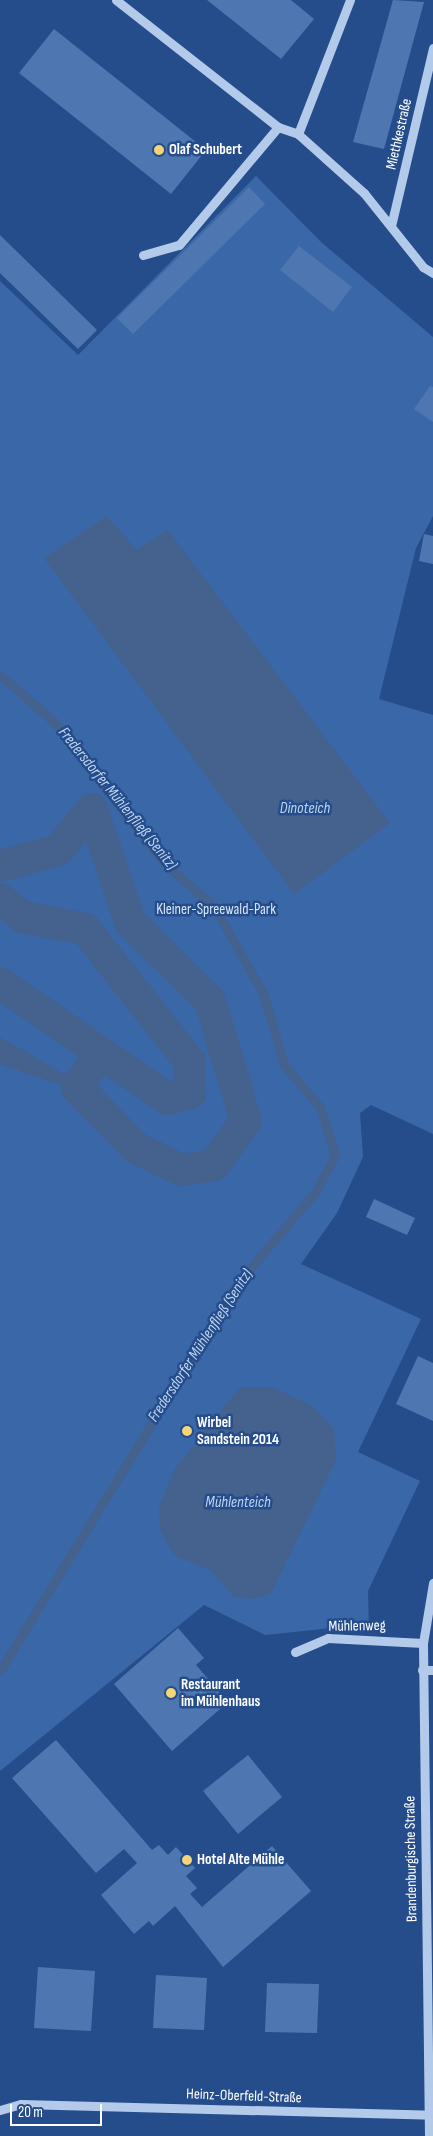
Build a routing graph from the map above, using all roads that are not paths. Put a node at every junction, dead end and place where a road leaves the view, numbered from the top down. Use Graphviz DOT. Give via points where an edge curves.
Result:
graph roads {
  1 [pos="116,0"];
  2 [pos="350,0"];
  3 [pos="433,48"];
  4 [pos="278,127"];
  5 [pos="298,134"];
  6 [pos="392,226"];
  7 [pos="143,255"];
  8 [pos="433,273"];
  9 [pos="433,1583"];
  10 [pos="423,1643"];
  11 [pos="295,1652"];
  12 [pos="422,1670"];
  13 [pos="433,1670"];
  14 [pos="0,2110"];
  15 [pos="431,2115"];
  16 [pos="429,2136"];
  1 -- 4 [label="street"];
  2 -- 5 [label="street"];
  3 -- 6 [label="street, Miethkestraße"];
  4 -- 5 [label="street"];
  4 -- 7 [label="street" via="179,245"];
  5 -- 6 [label="street" via="364,193"];
  6 -- 8 [label="street"];
  9 -- 10 [label="street, Brandenburgische Straße"];
  10 -- 11 [label="street, Mühlenweg" via="328,1638"];
  10 -- 12 [label="street, Brandenburgische Straße"];
  12 -- 13 [label="street"];
  12 -- 15 [label="street, Brandenburgische Straße"];
  14 -- 15 [label="street, Heinz-Oberfeld-Straße" via="21,2104"];
  15 -- 16 [label="street, Brandenburgische Straße"];
}
